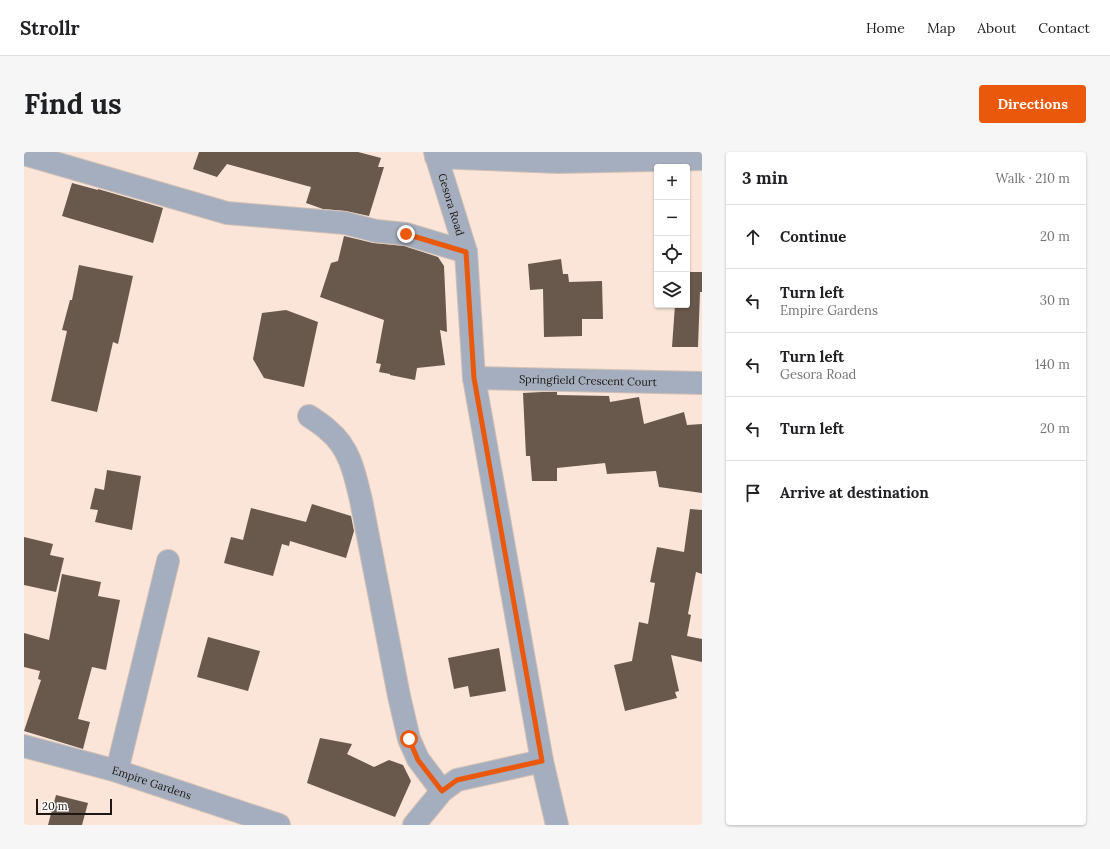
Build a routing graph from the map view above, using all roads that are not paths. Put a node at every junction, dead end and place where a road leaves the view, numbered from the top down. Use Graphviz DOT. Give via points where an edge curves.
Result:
graph roads {
  1 [pos="24,154"];
  2 [pos="435,154"];
  3 [pos="702,159"];
  4 [pos="466,252"];
  5 [pos="474,378"];
  6 [pos="702,383"];
  7 [pos="309,416"];
  8 [pos="168,561"];
  9 [pos="24,746"];
  10 [pos="542,761"];
  11 [pos="117,771"];
  12 [pos="442,791"];
  13 [pos="279,825"];
  14 [pos="414,825"];
  15 [pos="557,825"];
  1 -- 4 [label="street" via="227,213 345,223 376,232 406,234"];
  2 -- 3 [label="street" via="558,162"];
  2 -- 4 [label="street, Gesora Road"];
  4 -- 5 [label="street, Gesora Road"];
  5 -- 6 [label="street, Springfield Crescent Court"];
  5 -- 10 [label="street, Gesora Road"];
  7 -- 12 [label="street" via="330,431 344,448 354,468 409,739 418,760"];
  8 -- 11 [label="street"];
  9 -- 11 [label="street, Empire Gardens"];
  10 -- 12 [label="street" via="457,780"];
  10 -- 15 [label="street, Gesora Road"];
  11 -- 13 [label="street, Empire Gardens"];
  12 -- 14 [label="street"];
}
